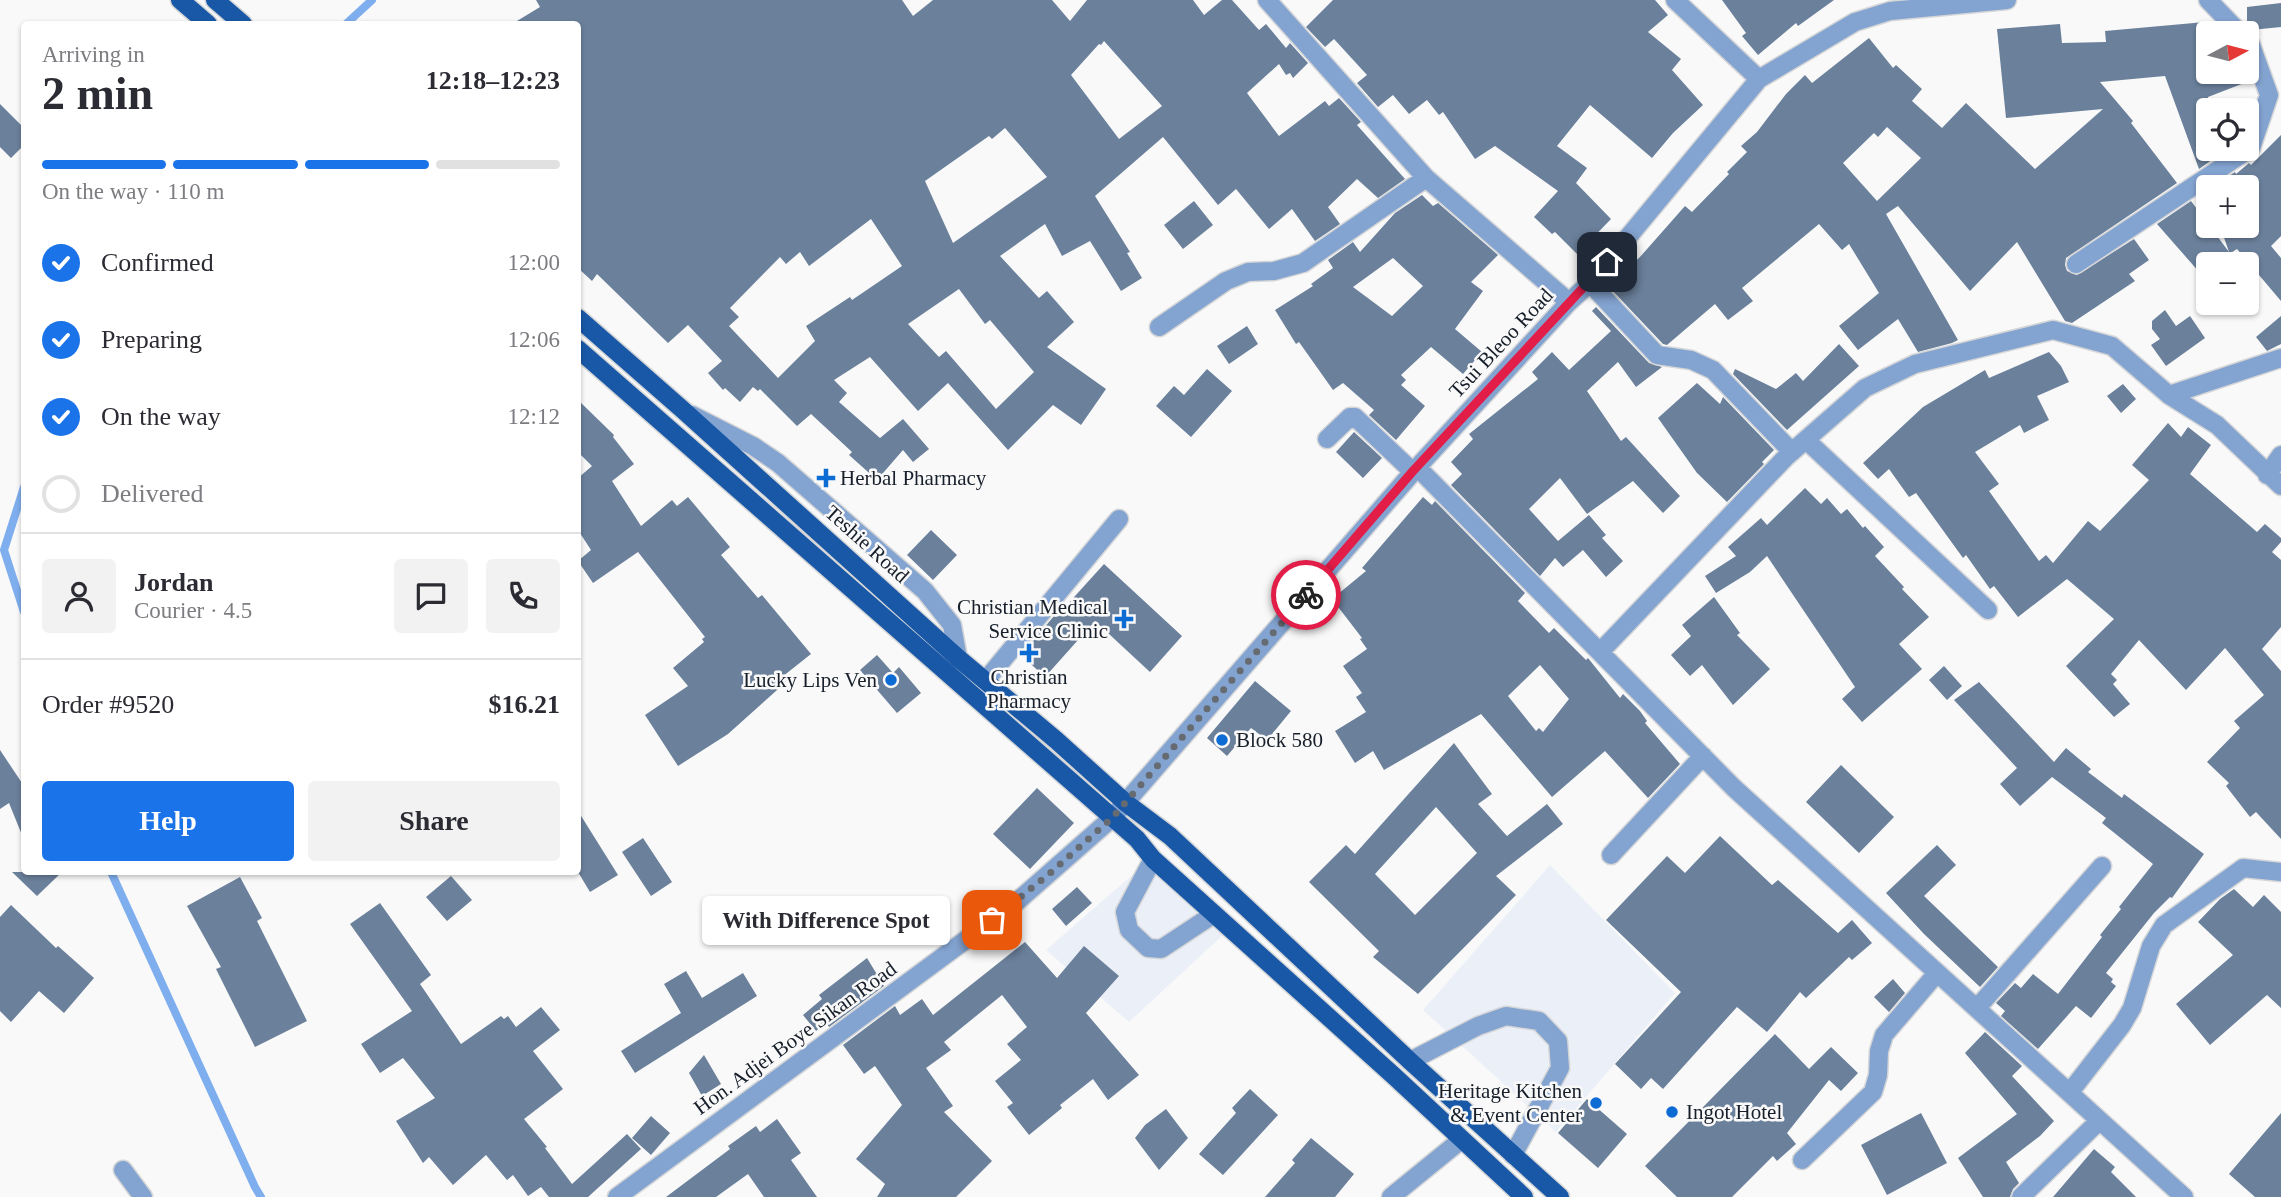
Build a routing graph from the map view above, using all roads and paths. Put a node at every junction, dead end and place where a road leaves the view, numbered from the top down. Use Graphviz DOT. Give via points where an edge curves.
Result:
graph roads {
  1 [pos="180,0"];
  2 [pos="215,0"];
  3 [pos="1266,0"];
  4 [pos="1675,0"];
  5 [pos="2007,0"];
  6 [pos="2207,0"];
  7 [pos="204,21"];
  8 [pos="240,21"];
  9 [pos="2228,21"];
  10 [pos="2259,67"];
  11 [pos="1759,79"];
  12 [pos="1426,178"];
  13 [pos="2076,264"];
  14 [pos="1590,283"];
  15 [pos="1569,302"];
  16 [pos="581,321"];
  17 [pos="1159,327"];
  18 [pos="581,352"];
  19 [pos="2281,358"];
  20 [pos="2169,395"];
  21 [pos="683,410"];
  22 [pos="1327,439"];
  23 [pos="1799,446"];
  24 [pos="2281,455"];
  25 [pos="1415,469"];
  26 [pos="2274,480"];
  27 [pos="1119,519"];
  28 [pos="1988,610"];
  29 [pos="1601,651"];
  30 [pos="958,658"];
  31 [pos="986,680"];
  32 [pos="1703,756"];
  33 [pos="1126,803"];
  34 [pos="1112,818"];
  35 [pos="1611,855"];
  36 [pos="1153,859"];
  37 [pos="2102,866"];
  38 [pos="2281,872"];
  39 [pos="1214,914"];
  40 [pos="1937,973"];
  41 [pos="1977,1008"];
  42 [pos="1410,1061"];
  43 [pos="2070,1092"];
  44 [pos="2099,1121"];
  45 [pos="1461,1140"];
  46 [pos="1513,1155"];
  47 [pos="1802,1160"];
  48 [pos="123,1170"];
  49 [pos="143,1197"];
  50 [pos="617,1197"];
  51 [pos="1391,1197"];
  52 [pos="1524,1197"];
  53 [pos="1560,1197"];
  54 [pos="2021,1197"];
  55 [pos="2184,1197"];
  1 -- 7 [label="main road"];
  2 -- 8 [label="main road"];
  3 -- 12 [label="street"];
  4 -- 11 [label="street"];
  5 -- 11 [label="street, Tsui Bleoo Road" via="1890,11 1867,18"];
  6 -- 9 [label="street"];
  10 -- 13 [label="street" via="2269,95 2251,148"];
  11 -- 14 [label="street, Tsui Bleoo Road"];
  12 -- 15 [label="street"];
  12 -- 17 [label="street" via="1303,263 1248,272 1226,281"];
  14 -- 15 [label="street, Tsui Bleoo Road"];
  14 -- 23 [label="street" via="1657,355 1691,360 1713,370"];
  15 -- 25 [label="street, Tsui Bleoo Road"];
  16 -- 21 [label="main road, Teshie Road"];
  18 -- 34 [label="main road, Teshie Road"];
  19 -- 20 [label="street"];
  20 -- 23 [label="street" via="2112,346 2053,330 1915,364 1865,388"];
  20 -- 26 [label="street" via="2217,425"];
  21 -- 30 [label="main road, Teshie Road"];
  21 -- 30 [label="street" via="778,463 925,591 951,625"];
  22 -- 25 [label="street" via="1355,417"];
  23 -- 28 [label="street"];
  23 -- 29 [label="street"];
  24 -- 26 [label="street"];
  25 -- 29 [label="street"];
  25 -- 33 [label="street, Tsui Bleoo Road"];
  27 -- 31 [label="street"];
  29 -- 32 [label="street"];
  30 -- 31 [label="main road, Teshie Road"];
  31 -- 33 [label="main road, Teshie Road"];
  32 -- 35 [label="street"];
  32 -- 40 [label="street"];
  33 -- 34 [label="street, Hon. Adjei Boye Sikan Road"];
  33 -- 42 [label="main road, Teshie Road" via="1170,836"];
  34 -- 36 [label="main road, Teshie Road"];
  34 -- 50 [label="street, Hon. Adjei Boye Sikan Road" via="1013,905"];
  36 -- 39 [label="main road, Teshie Road"];
  36 -- 39 [label="street" via="1125,912 1129,930 1148,948 1161,949"];
  37 -- 41 [label="street"];
  38 -- 43 [label="street" via="2244,868 2164,925 2151,946 2132,1008"];
  39 -- 45 [label="main road, Teshie Road"];
  40 -- 41 [label="street"];
  40 -- 47 [label="street" via="1884,1035 1873,1092"];
  41 -- 43 [label="street"];
  42 -- 46 [label="main road, Teshie Road"];
  42 -- 46 [label="street" via="1506,1016 1539,1021 1558,1041 1560,1068"];
  43 -- 44 [label="street"];
  44 -- 54 [label="street"];
  44 -- 55 [label="street"];
  45 -- 51 [label="street"];
  45 -- 52 [label="main road, Teshie Road"];
  46 -- 53 [label="main road, Teshie Road"];
  48 -- 49 [label="street"];
}
